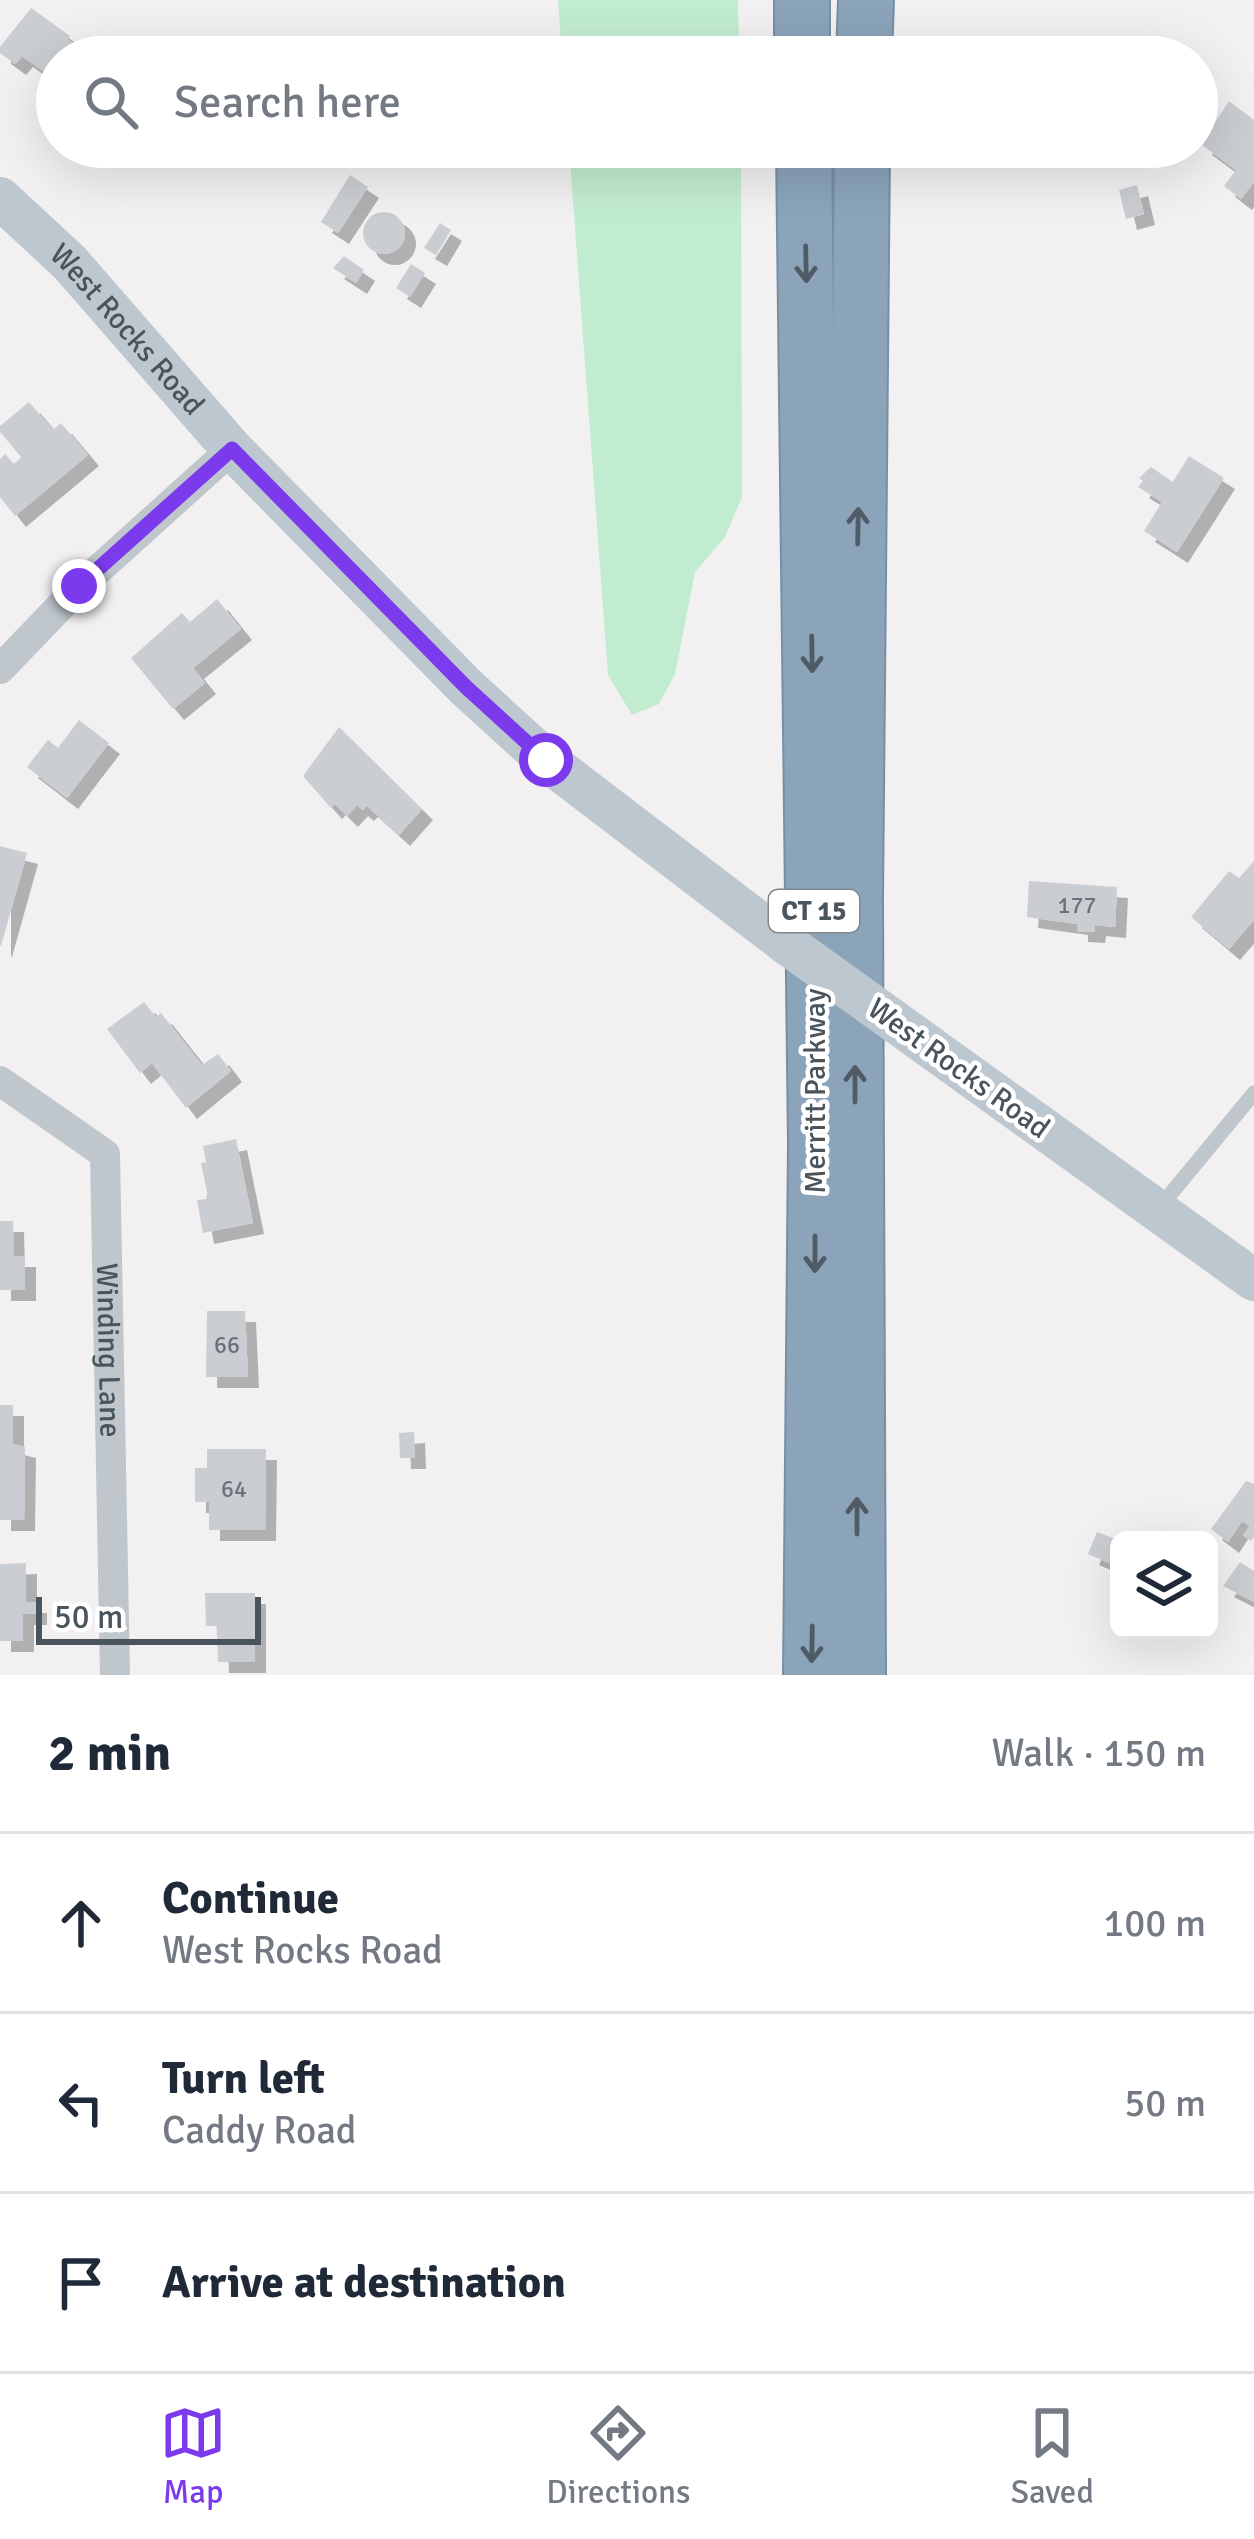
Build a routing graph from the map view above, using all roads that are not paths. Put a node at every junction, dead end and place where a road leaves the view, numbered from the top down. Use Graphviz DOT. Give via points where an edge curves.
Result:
graph roads {
  1 [pos="802,0"];
  2 [pos="866,0"];
  3 [pos="802,36"];
  4 [pos="865,36"];
  5 [pos="804,168"];
  6 [pos="862,168"];
  7 [pos="0,198"];
  8 [pos="232,449"];
  9 [pos="0,669"];
  10 [pos="0,1081"];
  11 [pos="1254,1093"];
  12 [pos="1157,1210"];
  13 [pos="1254,1280"];
  14 [pos="115,1675"];
  15 [pos="812,1675"];
  16 [pos="858,1675"];
  1 -- 3 [label="highway"];
  2 -- 4 [label="highway"];
  5 -- 15 [label="highway, Merritt Parkway / CT 15, one-way" via="816,1144"];
  16 -- 6 [label="highway, Merritt Parkway / CT 15, one-way"];
  7 -- 8 [label="main road, West Rocks Road" via="70,263"];
  8 -- 9 [label="street"];
  8 -- 12 [label="main road, West Rocks Road, bridge" via="546,760"];
  10 -- 14 [label="street, Winding Lane" via="105,1154"];
  11 -- 12 [label="lane"];
  12 -- 13 [label="main road, West Rocks Road"];
}
